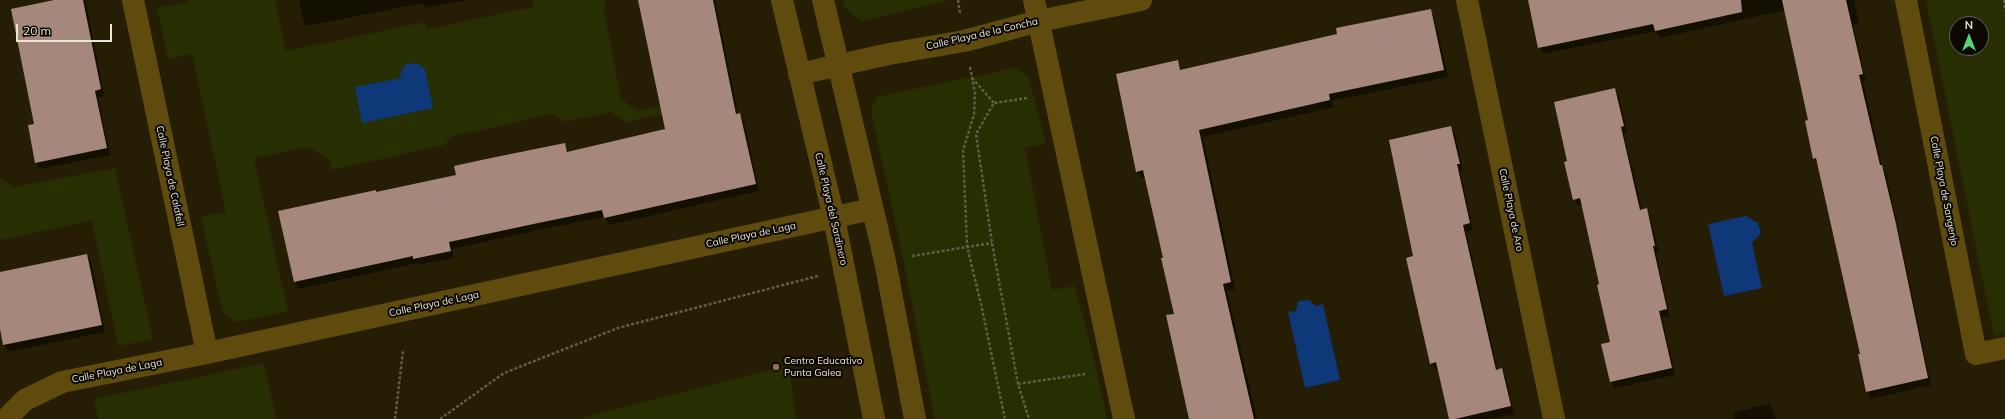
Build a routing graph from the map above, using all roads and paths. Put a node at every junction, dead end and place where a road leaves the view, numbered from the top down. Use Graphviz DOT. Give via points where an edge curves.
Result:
graph roads {
  1 [pos="133,0"];
  2 [pos="782,0"];
  3 [pos="823,0"];
  4 [pos="958,0"];
  5 [pos="1034,0"];
  6 [pos="1141,0"];
  7 [pos="1467,0"];
  8 [pos="1906,0"];
  9 [pos="2004,0"];
  10 [pos="2005,11"];
  11 [pos="1039,21"];
  12 [pos="964,40"];
  13 [pos="838,65"];
  14 [pos="799,74"];
  15 [pos="972,78"];
  16 [pos="1033,97"];
  17 [pos="994,103"];
  18 [pos="872,209"];
  19 [pos="834,218"];
  20 [pos="992,242"];
  21 [pos="967,246"];
  22 [pos="910,256"];
  23 [pos="825,274"];
  24 [pos="2005,348"];
  25 [pos="403,351"];
  26 [pos="207,353"];
  27 [pos="1090,373"];
  28 [pos="1018,384"];
  29 [pos="6,419"];
  30 [pos="395,419"];
  31 [pos="440,419"];
  32 [pos="874,419"];
  33 [pos="915,419"];
  34 [pos="1005,419"];
  35 [pos="1029,419"];
  36 [pos="1124,419"];
  37 [pos="1554,419"];
  1 -- 26 [label="street, Calle Playa de Calafell"];
  2 -- 14 [label="street, Calle Playa del Sardinero"];
  3 -- 13 [label="street"];
  4 -- 12 [label="path"];
  5 -- 11 [label="street"];
  6 -- 11 [label="street, Calle Playa de la Concha"];
  7 -- 37 [label="street, Calle Playa de Aro"];
  8 -- 24 [label="street, Calle Playa de Sangenjo" via="1976,354"];
  9 -- 10 [label="path"];
  11 -- 12 [label="street, Calle Playa de la Concha"];
  11 -- 36 [label="street"];
  12 -- 13 [label="street, Calle Playa de la Concha"];
  12 -- 15 [label="path"];
  13 -- 14 [label="street, Calle Playa de la Concha"];
  13 -- 18 [label="street"];
  14 -- 19 [label="street, Calle Playa del Sardinero"];
  15 -- 17 [label="path"];
  15 -- 21 [label="path" via="975,92 974,115 963,150"];
  16 -- 17 [label="path"];
  17 -- 20 [label="path" via="976,134"];
  18 -- 19 [label="street, Calle Playa de Laga"];
  18 -- 33 [label="street" via="885,261"];
  19 -- 26 [label="street, Calle Playa de Laga"];
  19 -- 32 [label="street, Calle Playa del Sardinero"];
  20 -- 21 [label="path"];
  20 -- 28 [label="path"];
  21 -- 22 [label="path"];
  21 -- 34 [label="path"];
  23 -- 31 [label="path" via="618,328 504,373"];
  25 -- 30 [label="path"];
  26 -- 29 [label="street, Calle Playa de Laga" via="62,382 25,400"];
  27 -- 28 [label="path"];
  28 -- 35 [label="path"];
}
